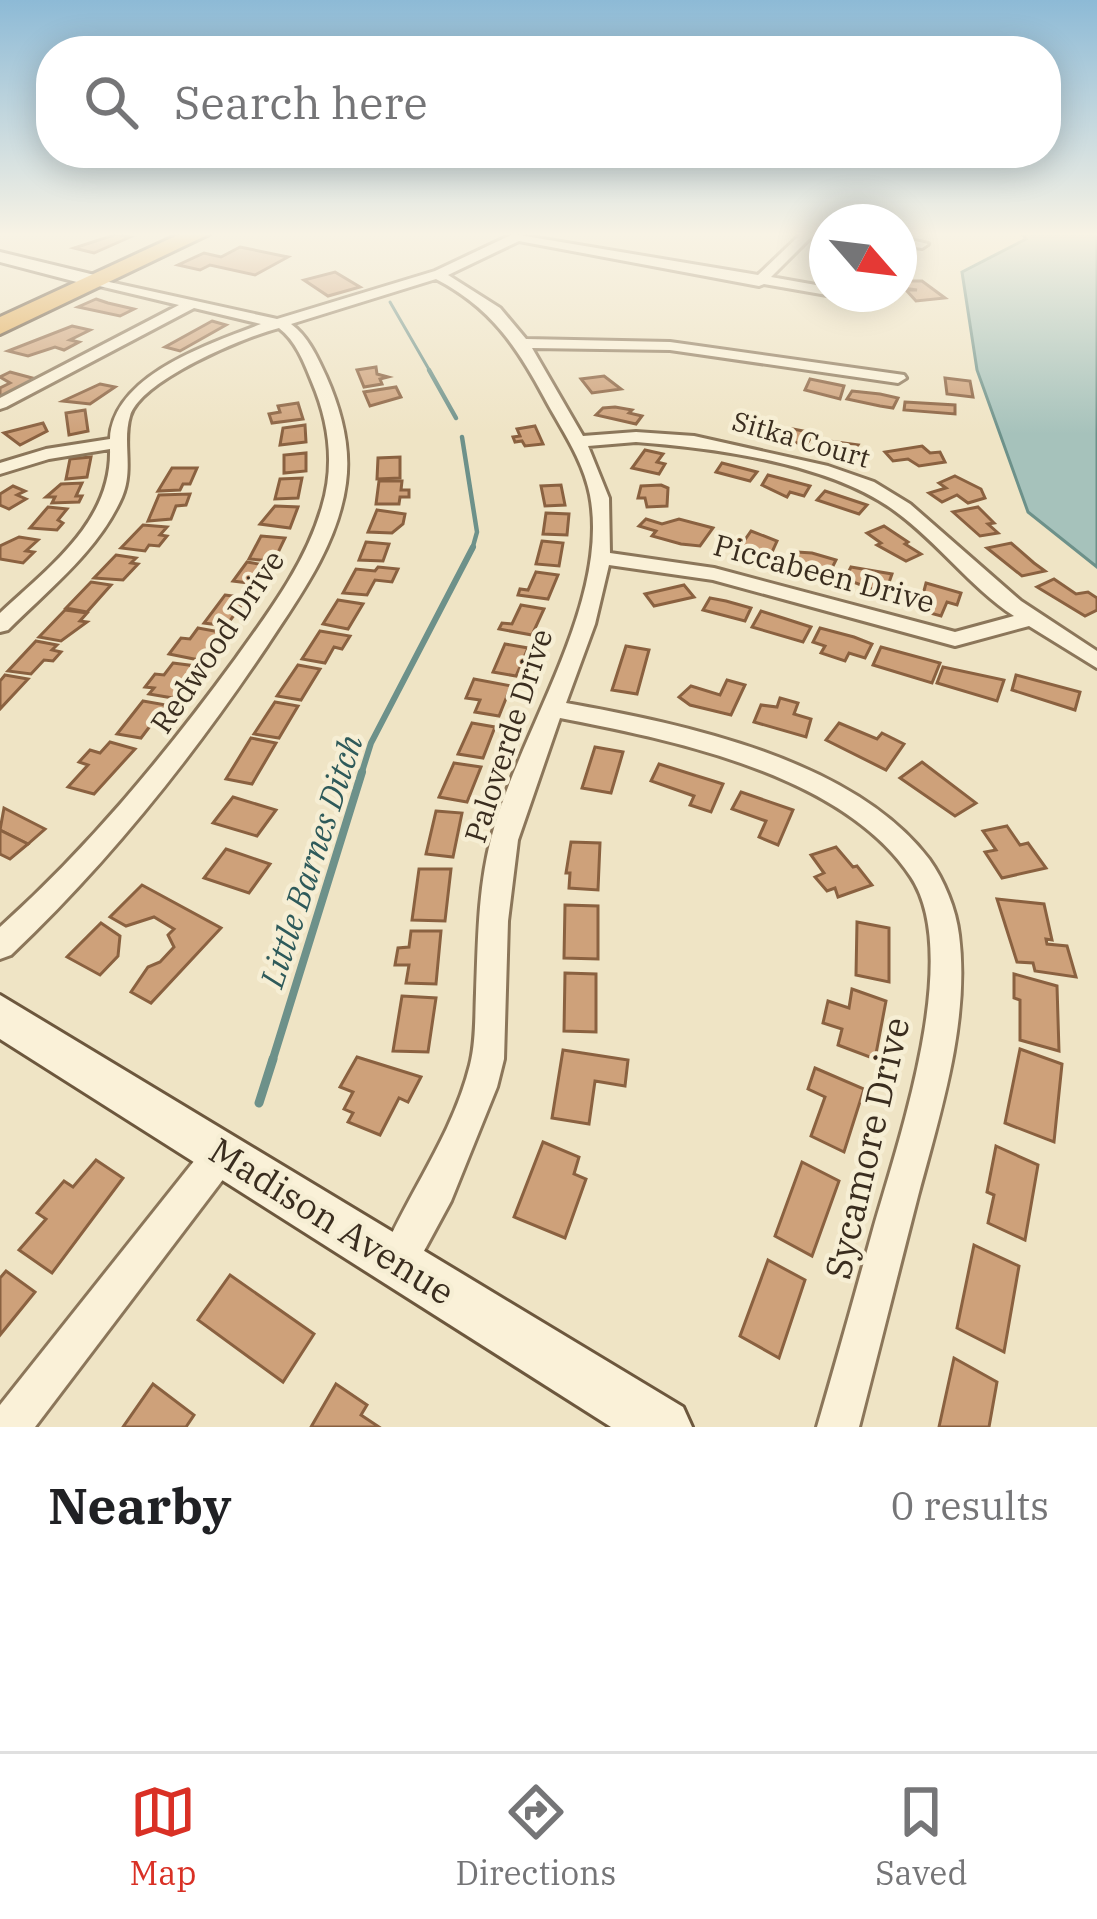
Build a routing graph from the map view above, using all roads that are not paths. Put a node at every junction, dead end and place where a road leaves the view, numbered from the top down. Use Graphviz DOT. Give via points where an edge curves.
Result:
graph roads {
  1 [pos="32,301"];
  2 [pos="48,301"];
  3 [pos="177,301"];
  4 [pos="362,301"];
  5 [pos="482,301"];
  6 [pos="191,304"];
  7 [pos="0,313"];
  8 [pos="269,323"];
  9 [pos="0,326"];
  10 [pos="524,343"];
  11 [pos="898,378"];
  12 [pos="0,404"];
  13 [pos="121,442"];
  14 [pos="576,442"];
  15 [pos="0,469"];
  16 [pos="600,558"];
  17 [pos="1030,619"];
  18 [pos="0,625"];
  19 [pos="1097,661"];
  20 [pos="551,708"];
  21 [pos="0,946"];
  22 [pos="0,1016"];
  23 [pos="222,1153"];
  24 [pos="398,1262"];
  25 [pos="9,1427"];
  26 [pos="663,1427"];
  27 [pos="838,1427"];
  1 -- 7 [label="highway"];
  2 -- 9 [label="highway"];
  3 -- 6 [label="street"];
  4 -- 8 [label="street"];
  5 -- 10 [label="street, Paloverde Drive"];
  6 -- 8 [label="street"];
  6 -- 12 [label="street"];
  8 -- 13 [label="street" via="130,399 119,421"];
  8 -- 21 [label="street, Redwood Drive" via="296,334 334,419 337,486 323,531 264,634 140,805"];
  10 -- 11 [label="street" via="670,346"];
  10 -- 14 [label="street, Paloverde Drive"];
  13 -- 15 [label="street"];
  13 -- 18 [label="street" via="120,478 103,518"];
  14 -- 16 [label="street, Paloverde Drive" via="599,494"];
  14 -- 17 [label="street, Sitka Court" via="694,440 848,478 903,508"];
  16 -- 17 [label="street, Piccabeen Drive" via="714,574 955,639"];
  16 -- 20 [label="street, Paloverde Drive"];
  17 -- 19 [label="street, Sitka Court"];
  20 -- 24 [label="street, Paloverde Drive" via="503,844 480,1091 459,1149"];
  20 -- 27 [label="street, Sycamore Drive" via="652,729 833,792 894,838 937,904 946,941 930,1086"];
  22 -- 23 [label="main road, Madison Avenue"];
  23 -- 24 [label="main road, Madison Avenue"];
  23 -- 25 [label="street"];
  24 -- 26 [label="main road, Madison Avenue"];
}
